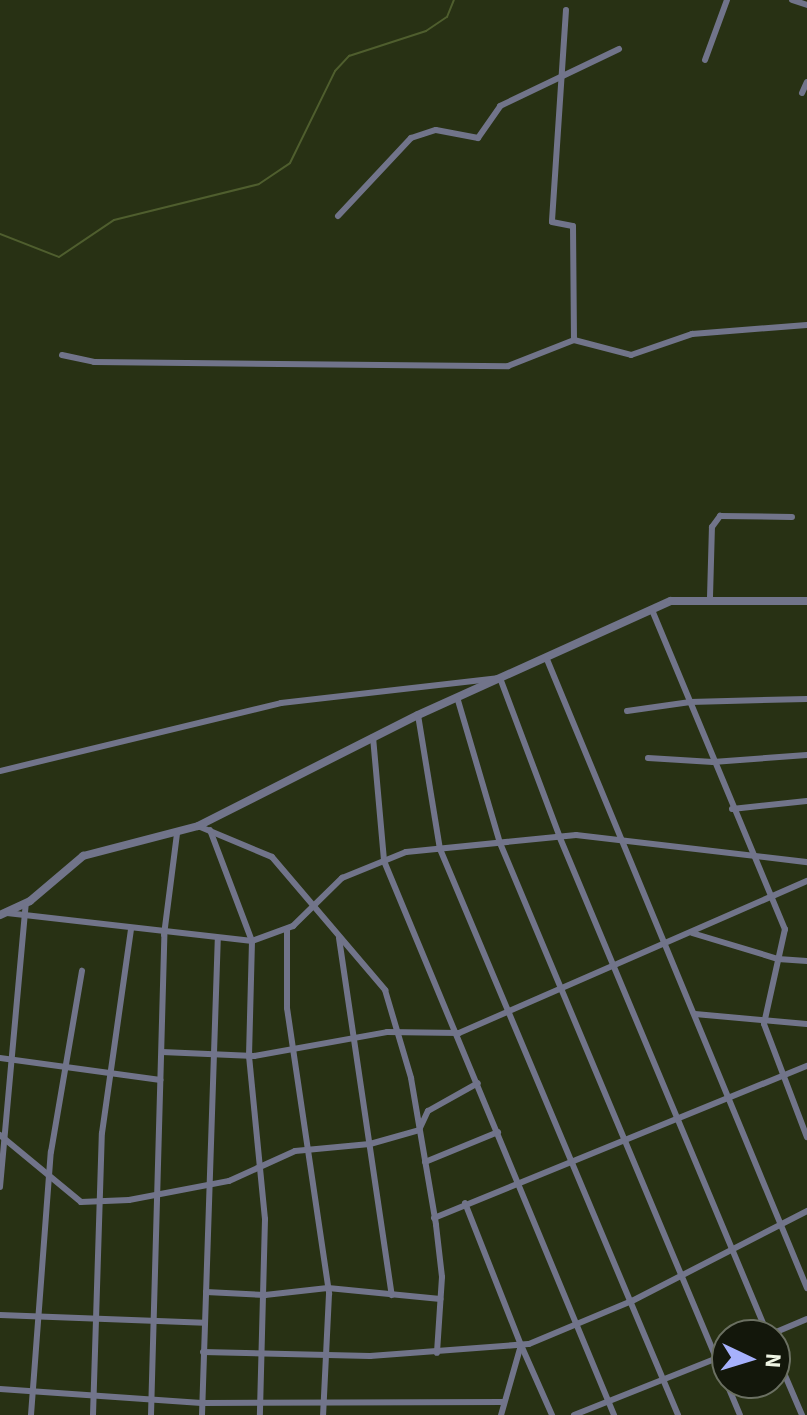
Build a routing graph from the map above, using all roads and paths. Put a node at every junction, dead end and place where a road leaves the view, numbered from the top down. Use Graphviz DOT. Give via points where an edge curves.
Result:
graph roads {
  1 [pos="727,0"];
  2 [pos="792,0"];
  3 [pos="807,5"];
  4 [pos="566,10"];
  5 [pos="619,49"];
  6 [pos="705,60"];
  7 [pos="560,77"];
  8 [pos="807,82"];
  9 [pos="802,93"];
  10 [pos="338,216"];
  11 [pos="807,325"];
  12 [pos="574,340"];
  13 [pos="62,355"];
  14 [pos="792,517"];
  15 [pos="710,597"];
  16 [pos="807,601"];
  17 [pos="652,610"];
  18 [pos="546,657"];
  19 [pos="500,678"];
  20 [pos="457,697"];
  21 [pos="807,699"];
  22 [pos="690,702"];
  23 [pos="627,711"];
  24 [pos="418,715"];
  25 [pos="373,737"];
  26 [pos="807,755"];
  27 [pos="648,758"];
  28 [pos="713,762"];
  29 [pos="0,771"];
  30 [pos="807,801"];
  31 [pos="732,809"];
  32 [pos="198,826"];
  33 [pos="210,830"];
  34 [pos="177,833"];
  35 [pos="560,838"];
  36 [pos="622,840"];
  37 [pos="500,843"];
  38 [pos="440,849"];
  39 [pos="751,856"];
  40 [pos="384,861"];
  41 [pos="807,862"];
  42 [pos="807,881"];
  43 [pos="770,897"];
  44 [pos="26,903"];
  45 [pos="313,909"];
  46 [pos="3,914"];
  47 [pos="25,916"];
  48 [pos="131,929"];
  49 [pos="287,929"];
  50 [pos="692,933"];
  51 [pos="164,935"];
  52 [pos="339,938"];
  53 [pos="218,939"];
  54 [pos="252,941"];
  55 [pos="665,944"];
  56 [pos="778,959"];
  57 [pos="807,961"];
  58 [pos="614,967"];
  59 [pos="82,971"];
  60 [pos="562,989"];
  61 [pos="509,1011"];
  62 [pos="695,1014"];
  63 [pos="765,1018"];
  64 [pos="807,1024"];
  65 [pos="399,1032"];
  66 [pos="459,1033"];
  67 [pos="354,1040"];
  68 [pos="295,1051"];
  69 [pos="162,1052"];
  70 [pos="211,1054"];
  71 [pos="249,1056"];
  72 [pos="0,1058"];
  73 [pos="12,1059"];
  74 [pos="807,1066"];
  75 [pos="66,1067"];
  76 [pos="111,1073"];
  77 [pos="782,1076"];
  78 [pos="160,1080"];
  79 [pos="478,1083"];
  80 [pos="730,1097"];
  81 [pos="678,1120"];
  82 [pos="419,1130"];
  83 [pos="498,1132"];
  84 [pos="2,1136"];
  85 [pos="807,1137"];
  86 [pos="627,1142"];
  87 [pos="370,1144"];
  88 [pos="309,1149"];
  89 [pos="425,1162"];
  90 [pos="574,1164"];
  91 [pos="255,1168"];
  92 [pos="50,1178"];
  93 [pos="518,1185"];
  94 [pos="0,1187"];
  95 [pos="208,1187"];
  96 [pos="153,1196"];
  97 [pos="100,1201"];
  98 [pos="465,1203"];
  99 [pos="807,1211"];
  100 [pos="434,1218"];
  101 [pos="779,1222"];
  102 [pos="731,1247"];
  103 [pos="683,1273"];
  104 [pos="328,1288"];
  105 [pos="807,1288"];
  106 [pos="206,1292"];
  107 [pos="265,1295"];
  108 [pos="392,1295"];
  109 [pos="440,1299"];
  110 [pos="632,1301"];
  111 [pos="0,1315"];
  112 [pos="42,1315"];
  113 [pos="96,1315"];
  114 [pos="152,1319"];
  115 [pos="762,1319"];
  116 [pos="575,1320"];
  117 [pos="204,1323"];
  118 [pos="711,1343"];
  119 [pos="521,1345"];
  120 [pos="203,1352"];
  121 [pos="437,1353"];
  122 [pos="262,1354"];
  123 [pos="326,1355"];
  124 [pos="711,1360"];
  125 [pos="663,1378"];
  126 [pos="0,1389"];
  127 [pos="791,1389"];
  128 [pos="34,1393"];
  129 [pos="94,1396"];
  130 [pos="151,1399"];
  131 [pos="608,1400"];
  132 [pos="504,1402"];
  133 [pos="202,1403"];
  134 [pos="260,1404"];
  135 [pos="422,1405"];
  136 [pos="324,1406"];
  137 [pos="31,1415"];
  138 [pos="93,1415"];
  139 [pos="151,1415"];
  140 [pos="202,1415"];
  141 [pos="260,1415"];
  142 [pos="323,1415"];
  143 [pos="423,1415"];
  144 [pos="501,1415"];
  145 [pos="552,1415"];
  146 [pos="574,1415"];
  147 [pos="614,1415"];
  148 [pos="678,1415"];
  149 [pos="802,1415"];
  1 -- 6 [label="street"];
  2 -- 3 [label="street"];
  4 -- 7 [label="street"];
  5 -- 7 [label="street"];
  7 -- 10 [label="street" via="500,106 478,138 436,130 411,138"];
  7 -- 12 [label="street" via="552,222 573,226"];
  8 -- 9 [label="street"];
  11 -- 12 [label="street" via="692,334 631,355"];
  12 -- 13 [label="street" via="508,366 94,362"];
  14 -- 15 [label="street" via="720,516 712,527"];
  15 -- 16 [label="street"];
  15 -- 17 [label="street"];
  17 -- 18 [label="street"];
  17 -- 22 [label="street"];
  18 -- 19 [label="street"];
  18 -- 36 [label="street"];
  19 -- 20 [label="street"];
  19 -- 29 [label="street" via="281,703"];
  19 -- 35 [label="street"];
  20 -- 24 [label="street"];
  20 -- 37 [label="street"];
  21 -- 22 [label="street"];
  22 -- 23 [label="street"];
  22 -- 28 [label="street"];
  24 -- 25 [label="street"];
  24 -- 38 [label="street"];
  25 -- 32 [label="street"];
  25 -- 40 [label="street"];
  26 -- 28 [label="street"];
  27 -- 28 [label="street"];
  28 -- 31 [label="street"];
  30 -- 31 [label="street"];
  31 -- 39 [label="street"];
  32 -- 33 [label="street"];
  32 -- 34 [label="street"];
  33 -- 45 [label="street" via="272,857"];
  33 -- 54 [label="street"];
  34 -- 44 [label="street" via="83,856"];
  34 -- 51 [label="street"];
  35 -- 36 [label="street"];
  35 -- 37 [label="street"];
  35 -- 58 [label="street"];
  36 -- 39 [label="street"];
  36 -- 55 [label="street"];
  37 -- 38 [label="street"];
  37 -- 60 [label="street"];
  38 -- 40 [label="street"];
  38 -- 61 [label="street"];
  39 -- 41 [label="street"];
  39 -- 43 [label="street"];
  40 -- 45 [label="street" via="342,878"];
  40 -- 66 [label="street"];
  42 -- 43 [label="street"];
  43 -- 50 [label="street"];
  43 -- 56 [label="street" via="785,929"];
  44 -- 46 [label="street"];
  44 -- 47 [label="street"];
  45 -- 49 [label="street"];
  45 -- 52 [label="street"];
  46 -- 47 [label="street"];
  47 -- 48 [label="street" via="71,916"];
  47 -- 73 [label="street"];
  48 -- 51 [label="street"];
  48 -- 76 [label="street"];
  49 -- 54 [label="street"];
  49 -- 68 [label="street"];
  50 -- 55 [label="street"];
  50 -- 56 [label="street"];
  51 -- 53 [label="street"];
  51 -- 69 [label="street"];
  52 -- 65 [label="street" via="385,990"];
  52 -- 67 [label="street"];
  53 -- 54 [label="street"];
  53 -- 70 [label="street"];
  54 -- 71 [label="street"];
  55 -- 58 [label="street"];
  55 -- 62 [label="street"];
  56 -- 57 [label="street"];
  56 -- 63 [label="street"];
  58 -- 60 [label="street"];
  58 -- 81 [label="street"];
  59 -- 75 [label="street"];
  60 -- 61 [label="street"];
  60 -- 86 [label="street"];
  61 -- 66 [label="street"];
  61 -- 90 [label="street"];
  62 -- 63 [label="street"];
  62 -- 80 [label="street"];
  63 -- 64 [label="street"];
  63 -- 77 [label="street"];
  65 -- 66 [label="street"];
  65 -- 67 [label="street"];
  65 -- 82 [label="street"];
  66 -- 79 [label="street"];
  67 -- 68 [label="street"];
  67 -- 87 [label="street"];
  68 -- 71 [label="street"];
  68 -- 88 [label="street"];
  69 -- 70 [label="street"];
  69 -- 78 [label="street"];
  70 -- 71 [label="street"];
  70 -- 95 [label="street"];
  71 -- 91 [label="street"];
  72 -- 73 [label="street"];
  73 -- 75 [label="street"];
  73 -- 84 [label="street"];
  74 -- 77 [label="street"];
  75 -- 76 [label="street"];
  75 -- 92 [label="street"];
  76 -- 78 [label="street"];
  76 -- 97 [label="street"];
  77 -- 80 [label="street"];
  77 -- 85 [label="street"];
  78 -- 96 [label="street"];
  79 -- 82 [label="street" via="428,1111"];
  79 -- 83 [label="street"];
  80 -- 81 [label="street"];
  80 -- 101 [label="street"];
  81 -- 86 [label="street"];
  81 -- 102 [label="street"];
  82 -- 87 [label="street"];
  82 -- 89 [label="street"];
  83 -- 89 [label="street"];
  83 -- 93 [label="street"];
  84 -- 92 [label="street"];
  84 -- 94 [label="street"];
  86 -- 90 [label="street"];
  86 -- 103 [label="street"];
  87 -- 88 [label="street"];
  87 -- 108 [label="street"];
  88 -- 91 [label="street"];
  88 -- 104 [label="street"];
  89 -- 100 [label="street"];
  90 -- 93 [label="street"];
  90 -- 110 [label="street"];
  91 -- 95 [label="street"];
  91 -- 107 [label="street" via="265,1219"];
  92 -- 97 [label="street" via="81,1202"];
  92 -- 112 [label="street"];
  93 -- 98 [label="street"];
  93 -- 116 [label="street"];
  95 -- 96 [label="street"];
  95 -- 106 [label="street"];
  96 -- 97 [label="street"];
  96 -- 114 [label="street"];
  97 -- 113 [label="street"];
  98 -- 100 [label="street"];
  98 -- 119 [label="street"];
  99 -- 101 [label="street"];
  100 -- 109 [label="street"];
  101 -- 102 [label="street"];
  101 -- 105 [label="street"];
  102 -- 103 [label="street"];
  102 -- 115 [label="street"];
  103 -- 110 [label="street"];
  103 -- 118 [label="street"];
  104 -- 107 [label="street"];
  104 -- 108 [label="street"];
  104 -- 123 [label="street"];
  106 -- 107 [label="street"];
  106 -- 117 [label="street"];
  107 -- 122 [label="street"];
  108 -- 109 [label="street"];
  109 -- 121 [label="street"];
  110 -- 116 [label="street"];
  110 -- 125 [label="street"];
  111 -- 112 [label="street"];
  112 -- 113 [label="street"];
  112 -- 128 [label="street"];
  113 -- 114 [label="street"];
  113 -- 129 [label="street"];
  114 -- 117 [label="street"];
  114 -- 130 [label="street"];
  116 -- 119 [label="street"];
  116 -- 131 [label="street"];
  117 -- 120 [label="street"];
  119 -- 121 [label="street"];
  119 -- 132 [label="street"];
  119 -- 145 [label="street"];
  120 -- 122 [label="street"];
  120 -- 133 [label="street"];
  121 -- 123 [label="street"];
  122 -- 123 [label="street"];
  122 -- 134 [label="street"];
  123 -- 136 [label="street"];
  124 -- 125 [label="street"];
  125 -- 131 [label="street"];
  125 -- 148 [label="street"];
  126 -- 128 [label="street"];
  127 -- 149 [label="street"];
  128 -- 129 [label="street"];
  128 -- 137 [label="street"];
  129 -- 130 [label="street"];
  129 -- 138 [label="street"];
  130 -- 133 [label="street"];
  130 -- 139 [label="street"];
  131 -- 146 [label="street"];
  131 -- 147 [label="street"];
  132 -- 135 [label="street"];
  132 -- 144 [label="street"];
  133 -- 134 [label="street"];
  133 -- 140 [label="street"];
  134 -- 136 [label="street"];
  134 -- 141 [label="street"];
  135 -- 136 [label="street"];
  135 -- 143 [label="street"];
  136 -- 142 [label="street"];
}
